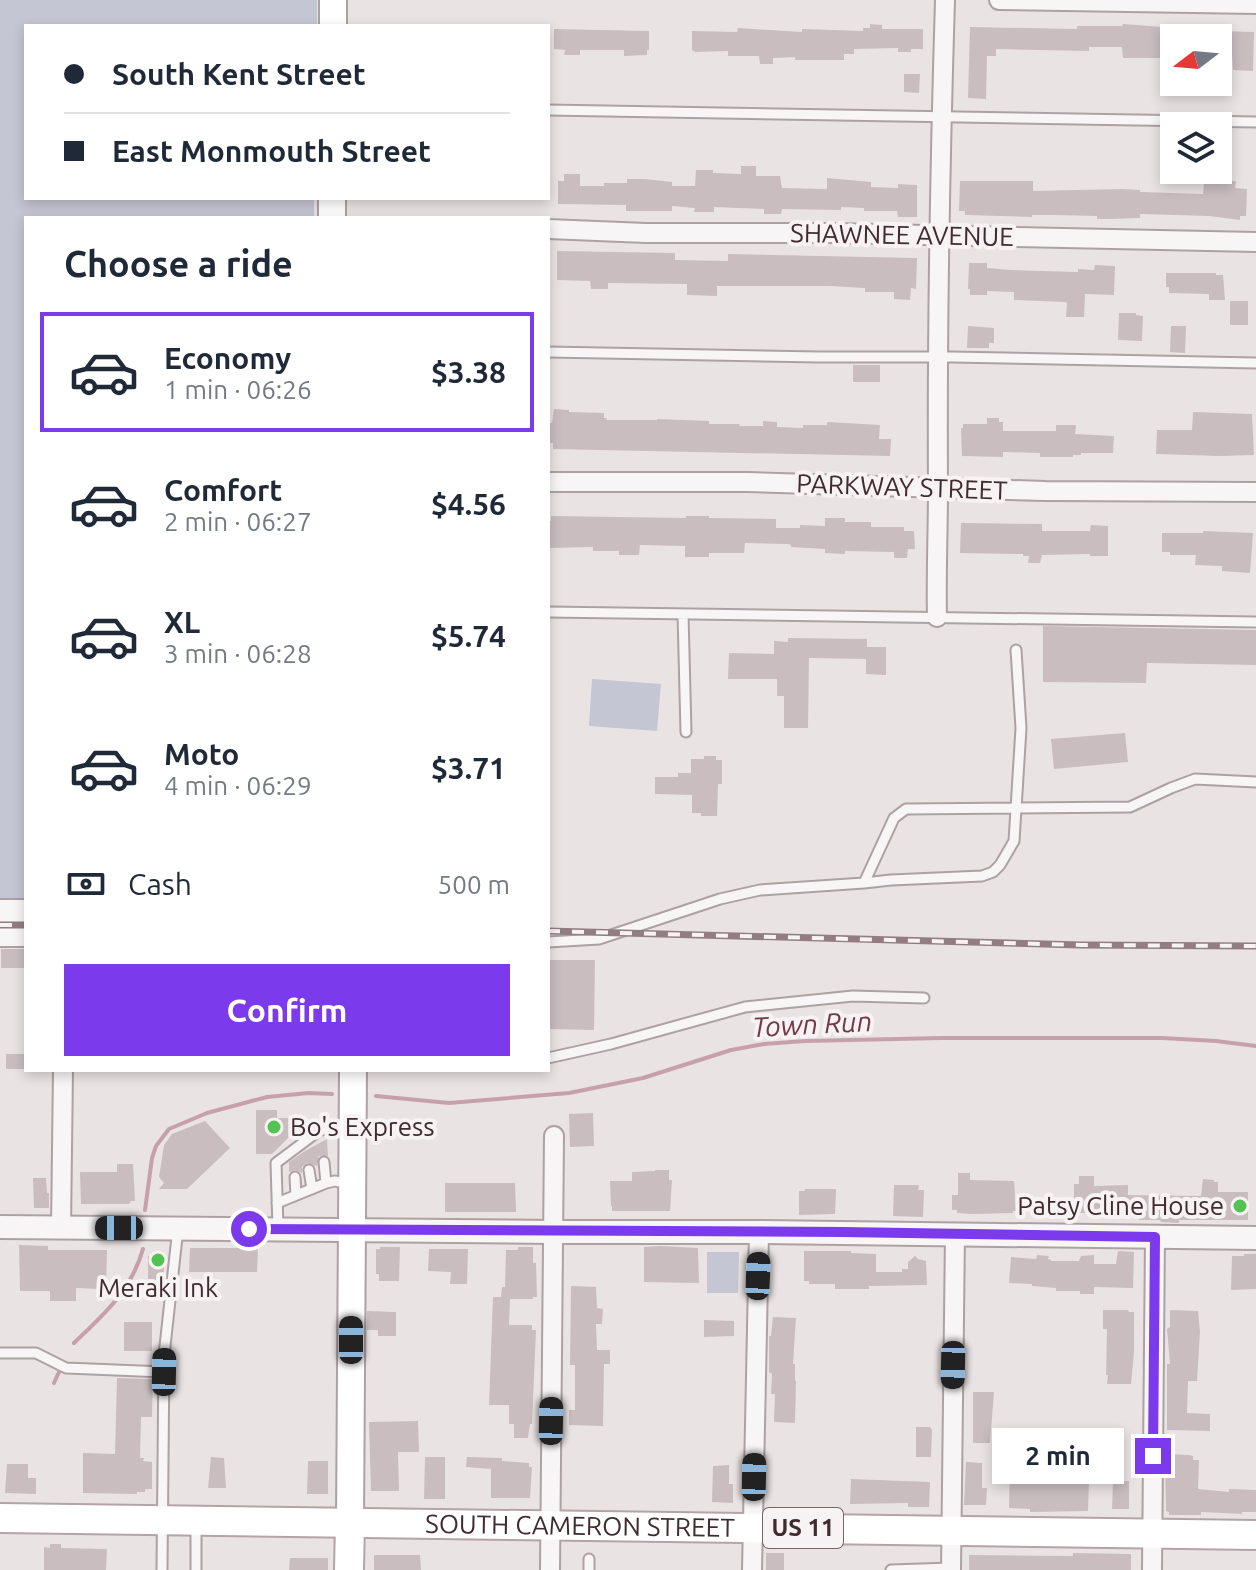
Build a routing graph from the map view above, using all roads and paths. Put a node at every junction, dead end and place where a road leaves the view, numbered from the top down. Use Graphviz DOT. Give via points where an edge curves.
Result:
graph roads {
  1 [pos="333,0"];
  2 [pos="945,0"];
  3 [pos="999,0"];
  4 [pos="1256,4"];
  5 [pos="333,24"];
  6 [pos="550,110"];
  7 [pos="942,117"];
  8 [pos="1256,122"];
  9 [pos="550,229"];
  10 [pos="938,236"];
  11 [pos="1256,242"];
  12 [pos="550,352"];
  13 [pos="938,357"];
  14 [pos="1256,363"];
  15 [pos="550,482"];
  16 [pos="938,488"];
  17 [pos="1256,492"];
  18 [pos="550,612"];
  19 [pos="683,614"];
  20 [pos="937,617"];
  21 [pos="1256,622"];
  22 [pos="1016,650"];
  23 [pos="686,732"];
  24 [pos="1256,782"];
  25 [pos="1017,809"];
  26 [pos="864,883"];
  27 [pos="0,911"];
  28 [pos="24,911"];
  29 [pos="0,935"];
  30 [pos="24,935"];
  31 [pos="550,942"];
  32 [pos="924,998"];
  33 [pos="550,1058"];
  34 [pos="63,1072"];
  35 [pos="353,1072"];
  36 [pos="352,1126"];
  37 [pos="320,1130"];
  38 [pos="554,1136"];
  39 [pos="322,1142"];
  40 [pos="324,1162"];
  41 [pos="309,1170"];
  42 [pos="295,1177"];
  43 [pos="339,1184"];
  44 [pos="312,1189"];
  45 [pos="296,1195"];
  46 [pos="277,1203"];
  47 [pos="0,1227"];
  48 [pos="61,1228"];
  49 [pos="178,1228"];
  50 [pos="278,1229"];
  51 [pos="351,1230"];
  52 [pos="554,1232"];
  53 [pos="759,1232"];
  54 [pos="955,1233"];
  55 [pos="1155,1237"];
  56 [pos="1256,1238"];
  57 [pos="0,1353"];
  58 [pos="164,1372"];
  59 [pos="0,1518"];
  60 [pos="162,1520"];
  61 [pos="196,1520"];
  62 [pos="350,1522"];
  63 [pos="550,1525"];
  64 [pos="753,1528"];
  65 [pos="951,1531"];
  66 [pos="1152,1533"];
  67 [pos="1256,1535"];
  68 [pos="951,1569"];
  69 [pos="162,1570"];
  70 [pos="196,1570"];
  71 [pos="349,1570"];
  72 [pos="550,1570"];
  73 [pos="752,1570"];
  74 [pos="891,1570"];
  75 [pos="1152,1570"];
  1 -- 5 [label="main road"];
  2 -- 7 [label="street"];
  3 -- 4 [label="street"];
  6 -- 7 [label="lane"];
  7 -- 8 [label="lane"];
  7 -- 10 [label="street"];
  9 -- 10 [label="street, SHAWNEE AVENUE"];
  10 -- 11 [label="street, SHAWNEE AVENUE"];
  10 -- 13 [label="street"];
  12 -- 13 [label="lane"];
  13 -- 14 [label="lane"];
  13 -- 16 [label="street"];
  15 -- 16 [label="street, PARKWAY STREET"];
  16 -- 17 [label="street, PARKWAY STREET"];
  16 -- 20 [label="street"];
  18 -- 19 [label="lane"];
  19 -- 20 [label="lane"];
  19 -- 23 [label="lane"];
  20 -- 21 [label="lane"];
  22 -- 25 [label="lane" via="1021,728"];
  24 -- 25 [label="lane" via="1195,779 1130,807"];
  25 -- 26 [label="lane" via="906,809 894,818"];
  25 -- 26 [label="lane" via="1014,841 993,872"];
  26 -- 31 [label="lane" via="760,890 599,939"];
  27 -- 28 [label="street"];
  29 -- 30 [label="street"];
  32 -- 33 [label="lane" via="853,996 755,1005"];
  34 -- 48 [label="street"];
  35 -- 36 [label="main road"];
  36 -- 37 [label="lane"];
  36 -- 43 [label="main road"];
  37 -- 39 [label="lane"];
  37 -- 46 [label="lane" via="276,1163"];
  38 -- 52 [label="street"];
  40 -- 43 [label="lane"];
  41 -- 44 [label="lane"];
  42 -- 45 [label="lane"];
  43 -- 44 [label="lane"];
  43 -- 51 [label="main road"];
  44 -- 45 [label="lane"];
  45 -- 46 [label="lane"];
  46 -- 50 [label="lane"];
  47 -- 48 [label="street"];
  48 -- 49 [label="street"];
  49 -- 50 [label="street"];
  49 -- 58 [label="lane"];
  50 -- 51 [label="street"];
  51 -- 52 [label="street"];
  51 -- 62 [label="main road"];
  52 -- 53 [label="street"];
  52 -- 63 [label="street"];
  53 -- 54 [label="street"];
  53 -- 64 [label="street"];
  54 -- 55 [label="street"];
  54 -- 65 [label="street"];
  55 -- 56 [label="street"];
  55 -- 66 [label="street"];
  57 -- 58 [label="lane" via="36,1353 66,1368"];
  58 -- 60 [label="lane"];
  59 -- 60 [label="main road, SOUTH CAMERON STREET / US 11"];
  60 -- 61 [label="main road, SOUTH CAMERON STREET / US 11"];
  60 -- 69 [label="lane"];
  61 -- 62 [label="main road, SOUTH CAMERON STREET / US 11"];
  61 -- 70 [label="lane"];
  62 -- 63 [label="main road, SOUTH CAMERON STREET / US 11"];
  62 -- 71 [label="main road"];
  63 -- 64 [label="main road, SOUTH CAMERON STREET / US 11"];
  63 -- 72 [label="street"];
  64 -- 65 [label="main road, SOUTH CAMERON STREET / US 11"];
  64 -- 73 [label="street"];
  65 -- 66 [label="main road, SOUTH CAMERON STREET / US 11"];
  65 -- 68 [label="street"];
  66 -- 67 [label="main road, SOUTH CAMERON STREET / US 11"];
  66 -- 75 [label="street"];
  68 -- 74 [label="lane"];
}
